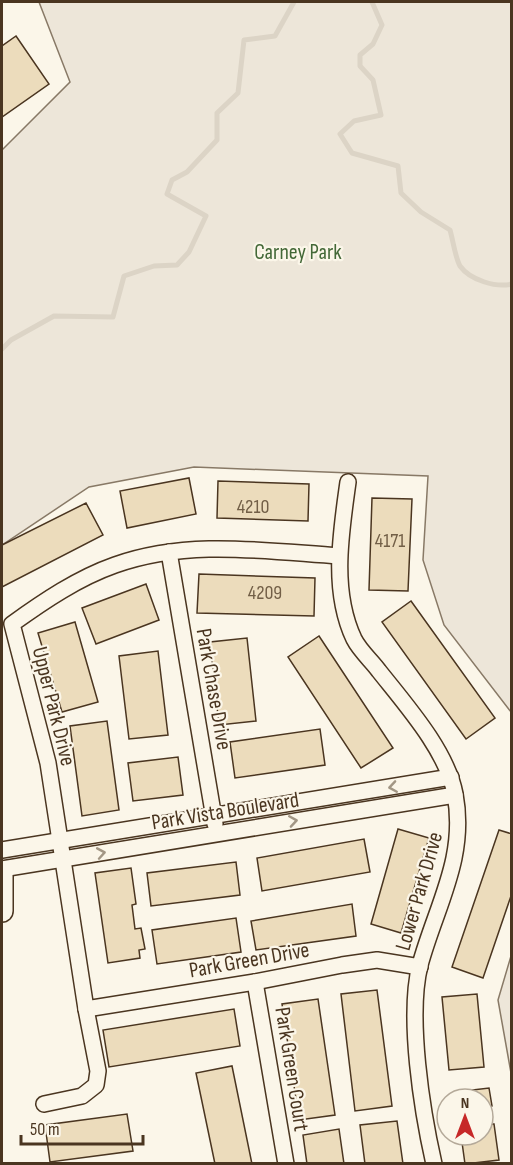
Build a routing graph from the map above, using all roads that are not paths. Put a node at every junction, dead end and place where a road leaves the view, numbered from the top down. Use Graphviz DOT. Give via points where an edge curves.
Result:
graph roads {
  1 [pos="348,482"];
  2 [pos="169,552"];
  3 [pos="339,556"];
  4 [pos="451,777"];
  5 [pos="455,795"];
  6 [pos="214,816"];
  7 [pos="217,834"];
  8 [pos="59,841"];
  9 [pos="2,850"];
  10 [pos="62,860"];
  11 [pos="2,870"];
  12 [pos="2,911"];
  13 [pos="420,967"];
  14 [pos="255,982"];
  15 [pos="86,1009"];
  16 [pos="45,1104"];
  17 [pos="286,1164"];
  18 [pos="434,1164"];
  1 -- 3 [label="street, Lower Park Drive"];
  2 -- 3 [label="street, Upper Park Drive" via="217,548"];
  2 -- 6 [label="street, Park Chase Drive"];
  2 -- 8 [label="street, Upper Park Drive" via="115,565 55,594 12,624 48,763"];
  3 -- 4 [label="street, Lower Park Drive" via="343,600 355,640 423,728"];
  4 -- 5 [label="street, Lower Park Drive"];
  4 -- 6 [label="street, Park Vista Boulevard, one-way"];
  7 -- 5 [label="street, Park Vista Boulevard, one-way"];
  5 -- 13 [label="street, Lower Park Drive" via="459,838"];
  6 -- 7 [label="street, Park Chase Drive"];
  6 -- 8 [label="street, Park Vista Boulevard"];
  10 -- 7 [label="street, Park Vista Boulevard, one-way"];
  8 -- 9 [label="street, Park Vista Boulevard"];
  8 -- 10 [label="street, Upper Park Drive"];
  10 -- 11 [label="street, Park Vista Boulevard"];
  10 -- 15 [label="street, Upper Park Drive"];
  11 -- 12 [label="main road"];
  13 -- 14 [label="street, Park Green Drive" via="377,960"];
  13 -- 18 [label="street, Lower Park Drive" via="414,1021"];
  14 -- 15 [label="street, Park Green Drive"];
  14 -- 17 [label="street, Park Green Court"];
  15 -- 16 [label="street, Upper Park Drive" via="98,1071 96,1085 82,1096"];
}
